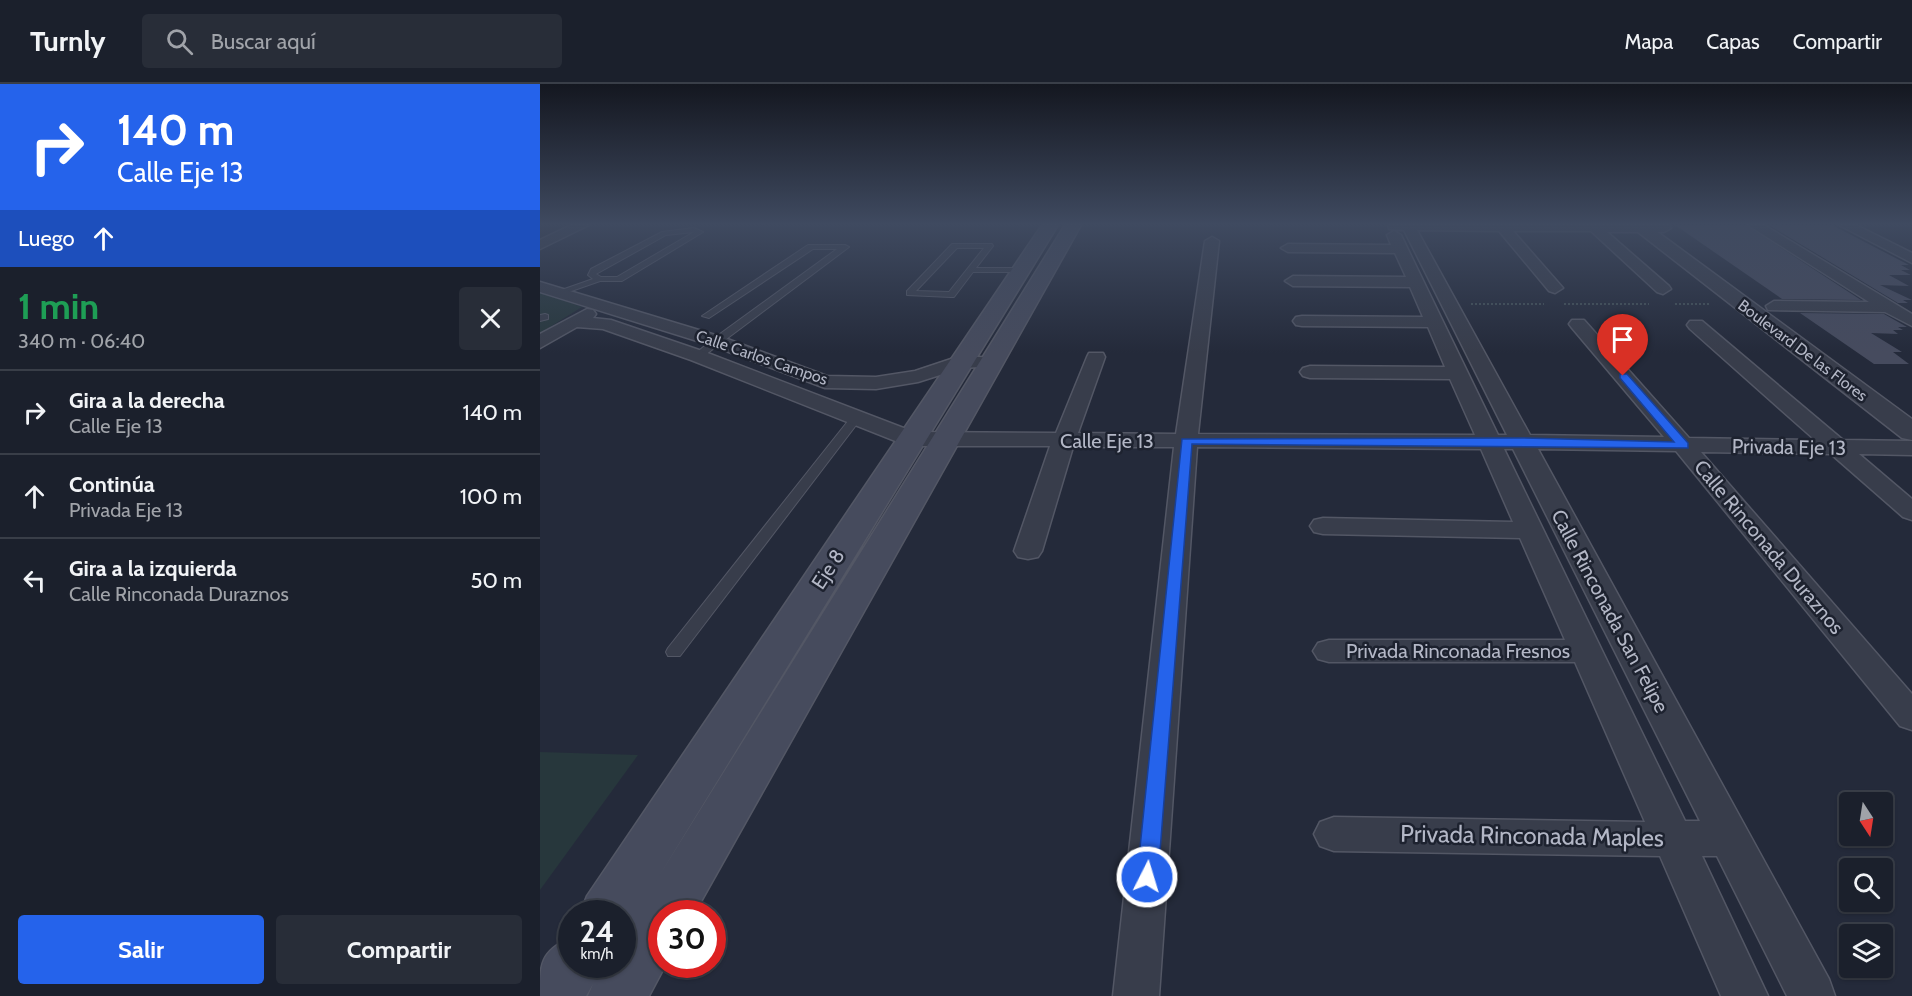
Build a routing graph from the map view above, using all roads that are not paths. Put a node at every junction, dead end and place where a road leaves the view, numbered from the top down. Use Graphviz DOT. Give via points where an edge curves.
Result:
graph roads {
  1 [pos="601,268"];
  2 [pos="639,268"];
  3 [pos="780,268"];
  4 [pos="817,268"];
  5 [pos="934,268"];
  6 [pos="973,268"];
  7 [pos="1048,268"];
  8 [pos="1209,268"];
  9 [pos="1411,268"];
  10 [pos="1418,268"];
  11 [pos="1538,268"];
  12 [pos="1639,268"];
  13 [pos="1702,268"];
  14 [pos="1714,268"];
  15 [pos="1824,268"];
  16 [pos="971,270"];
  17 [pos="1021,270"];
  18 [pos="599,279"];
  19 [pos="1293,281"];
  20 [pos="1416,282"];
  21 [pos="1555,288"];
  22 [pos="1663,289"];
  23 [pos="547,291"];
  24 [pos="601,306"];
  25 [pos="1774,306"];
  26 [pos="1888,307"];
  27 [pos="1442,313"];
  28 [pos="717,319"];
  29 [pos="1302,321"];
  30 [pos="1912,321"];
  31 [pos="573,322"];
  32 [pos="728,322"];
  33 [pos="1578,324"];
  34 [pos="738,325"];
  35 [pos="1696,325"];
  36 [pos="716,340"];
  37 [pos="540,342"];
  38 [pos="698,356"];
  39 [pos="1096,357"];
  40 [pos="960,362"];
  41 [pos="991,362"];
  42 [pos="1310,372"];
  43 [pos="1457,373"];
  44 [pos="1912,408"];
  45 [pos="856,418"];
  46 [pos="1912,432"];
  47 [pos="928,440"];
  48 [pos="1064,440"];
  49 [pos="1186,441"];
  50 [pos="1489,442"];
  51 [pos="1522,442"];
  52 [pos="1684,446"];
  53 [pos="1835,447"];
  54 [pos="1912,448"];
  55 [pos="1912,513"];
  56 [pos="1323,526"];
  57 [pos="1530,530"];
  58 [pos="1028,551"];
  59 [pos="1329,651"];
  60 [pos="1586,651"];
  61 [pos="674,652"];
  62 [pos="1912,717"];
  63 [pos="1334,834"];
  64 [pos="1672,838"];
  65 [pos="1730,839"];
  66 [pos="616,900"];
  67 [pos="673,900"];
  68 [pos="648,943"];
  69 [pos="565,978"];
  70 [pos="553,996"];
  71 [pos="616,996"];
  72 [pos="1136,996"];
  73 [pos="1745,996"];
  74 [pos="1812,996"];
  1 -- 18 [label="lane" via="593,272"];
  2 -- 18 [label="lane" via="621,278"];
  3 -- 28 [label="lane" via="706,316"];
  4 -- 34 [label="lane"];
  5 -- 16 [label="lane" via="910,293 951,295"];
  6 -- 16 [label="lane"];
  7 -- 41 [label="main road, Eje 8"];
  8 -- 49 [label="street"];
  9 -- 20 [label="street, Calle Rinconada San Felipe"];
  10 -- 27 [label="street, Calle Rinconada San Felipe"];
  11 -- 21 [label="street"];
  12 -- 22 [label="street"];
  13 -- 46 [label="street, Boulevard De las Flores"];
  14 -- 25 [label="street, Boulevard De las Flores"];
  15 -- 26 [label="street"];
  16 -- 17 [label="lane"];
  17 -- 40 [label="main road, Eje 8"];
  18 -- 23 [label="lane"];
  19 -- 20 [label="street"];
  20 -- 27 [label="street, Calle Rinconada San Felipe"];
  23 -- 24 [label="street"];
  24 -- 31 [label="street"];
  24 -- 36 [label="street, Calle Carlos Campos"];
  25 -- 26 [label="street"];
  25 -- 44 [label="street, Boulevard De las Flores"];
  26 -- 30 [label="street"];
  27 -- 29 [label="street"];
  27 -- 43 [label="street, Calle Rinconada San Felipe"];
  27 -- 51 [label="street, Calle Rinconada San Felipe"];
  31 -- 37 [label="street"];
  31 -- 38 [label="street, Calle Carlos Campos" via="605,324"];
  32 -- 34 [label="lane"];
  33 -- 52 [label="street, Calle Rinconada Duraznos"];
  34 -- 36 [label="lane"];
  35 -- 53 [label="street"];
  36 -- 38 [label="lane"];
  36 -- 40 [label="street, Calle Carlos Campos" via="825,382 876,383 918,376"];
  38 -- 45 [label="street, Calle Carlos Campos"];
  39 -- 48 [label="street"];
  40 -- 41 [label="street, Calle Carlos Campos"];
  40 -- 47 [label="main road, Eje 8"];
  41 -- 47 [label="main road, Eje 8"];
  42 -- 43 [label="street"];
  43 -- 50 [label="street, Calle Rinconada San Felipe"];
  45 -- 47 [label="street, Calle Carlos Campos"];
  45 -- 61 [label="lane"];
  47 -- 48 [label="street, Calle Eje 13"];
  47 -- 66 [label="main road, Eje 8"];
  47 -- 67 [label="main road, Eje 8"];
  48 -- 49 [label="street, Calle Eje 13"];
  48 -- 58 [label="street"];
  49 -- 50 [label="street, Calle Eje 13"];
  49 -- 72 [label="street"];
  50 -- 51 [label="street, Calle Eje 13"];
  50 -- 57 [label="street, Calle Rinconada San Felipe"];
  51 -- 52 [label="street, Privada Eje 13"];
  51 -- 65 [label="street, Calle Rinconada San Felipe"];
  52 -- 53 [label="street, Privada Eje 13"];
  52 -- 62 [label="street, Calle Rinconada Duraznos"];
  53 -- 54 [label="street, Privada Eje 13"];
  53 -- 55 [label="street"];
  56 -- 57 [label="street"];
  57 -- 60 [label="street, Calle Rinconada San Felipe"];
  59 -- 60 [label="street, Privada Rinconada Fresnos"];
  60 -- 64 [label="street, Calle Rinconada San Felipe"];
  63 -- 64 [label="street, Privada Rinconada Maples"];
  64 -- 65 [label="street, Privada Rinconada Maples"];
  64 -- 73 [label="street, Calle Rinconada San Felipe"];
  65 -- 74 [label="street, Calle Rinconada San Felipe"];
  68 -- 71 [label="main road"];
  69 -- 70 [label="main road"];
}
